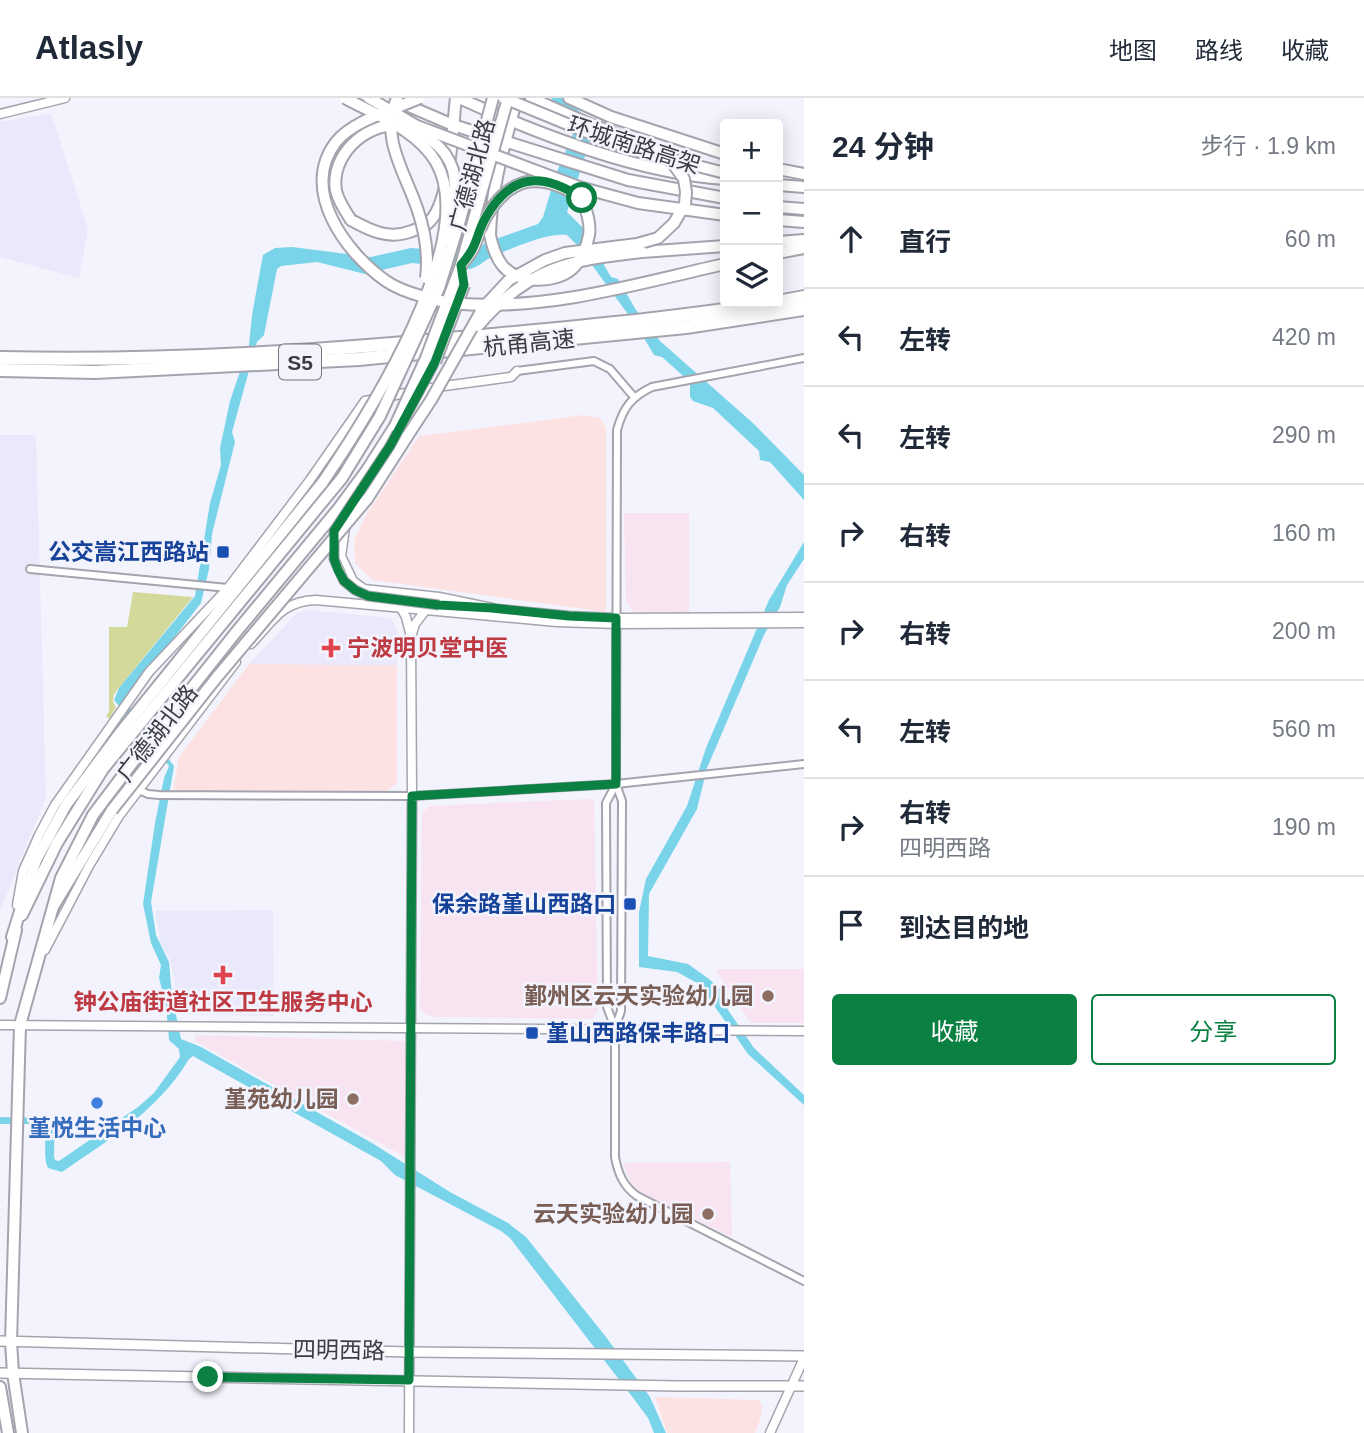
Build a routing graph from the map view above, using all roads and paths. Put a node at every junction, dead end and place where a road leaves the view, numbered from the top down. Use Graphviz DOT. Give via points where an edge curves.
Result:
graph roads {
  1 [pos="65,98"];
  2 [pos="345,98"];
  3 [pos="369,98"];
  4 [pos="397,98"];
  5 [pos="420,98"];
  6 [pos="457,98"];
  7 [pos="493,98"];
  8 [pos="506,98"];
  9 [pos="517,98"];
  10 [pos="531,98"];
  11 [pos="569,98"];
  12 [pos="0,114"];
  13 [pos="510,121"];
  14 [pos="453,125"];
  15 [pos="504,140"];
  16 [pos="720,152"];
  17 [pos="783,170"];
  18 [pos="720,172"];
  19 [pos="804,174"];
  20 [pos="720,179"];
  21 [pos="783,184"];
  22 [pos="804,186"];
  23 [pos="720,197"];
  24 [pos="783,207"];
  25 [pos="804,209"];
  26 [pos="720,214"];
  27 [pos="783,220"];
  28 [pos="804,222"];
  29 [pos="804,240"];
  30 [pos="783,242"];
  31 [pos="720,246"];
  32 [pos="804,248"];
  33 [pos="783,252"];
  34 [pos="461,265"];
  35 [pos="720,265"];
  36 [pos="439,288"];
  37 [pos="804,297"];
  38 [pos="783,301"];
  39 [pos="421,305"];
  40 [pos="749,308"];
  41 [pos="804,309"];
  42 [pos="686,322"];
  43 [pos="598,331"];
  44 [pos="0,358"];
  45 [pos="804,358"];
  46 [pos="435,362"];
  47 [pos="448,368"];
  48 [pos="0,370"];
  49 [pos="517,371"];
  50 [pos="431,388"];
  51 [pos="634,397"];
  52 [pos="30,569"];
  53 [pos="228,588"];
  54 [pos="401,608"];
  55 [pos="492,608"];
  56 [pos="425,611"];
  57 [pos="804,617"];
  58 [pos="617,621"];
  59 [pos="804,623"];
  60 [pos="411,637"];
  61 [pos="804,764"];
  62 [pos="616,784"];
  63 [pos="139,790"];
  64 [pos="412,796"];
  65 [pos="53,907"];
  66 [pos="12,937"];
  67 [pos="38,963"];
  68 [pos="0,998"];
  69 [pos="0,1025"];
  70 [pos="20,1025"];
  71 [pos="411,1028"];
  72 [pos="615,1028"];
  73 [pos="804,1031"];
  74 [pos="804,1281"];
  75 [pos="5,1342"];
  76 [pos="409,1352"];
  77 [pos="804,1357"];
  78 [pos="0,1373"];
  79 [pos="13,1373"];
  80 [pos="409,1380"];
  81 [pos="792,1386"];
  82 [pos="804,1386"];
  83 [pos="0,1387"];
  84 [pos="8,1433"];
  85 [pos="22,1433"];
  86 [pos="409,1433"];
  87 [pos="770,1433"];
  1 -- 12 [label="street"];
  2 -- 39 [label="main road, bridge" via="414,137 435,160 443,177 447,211 441,249"];
  3 -- 26 [label="main road, 环城南路高架, bridge" via="417,126 579,187 638,203"];
  4 -- 14 [label="main road"];
  4 -- 39 [label="main road, bridge" via="390,131 417,207 428,261"];
  5 -- 35 [label="main road, bridge" via="348,131 336,141 323,171 321,187 331,216 356,255 388,283 461,304 521,303 597,294"];
  6 -- 13 [label="main road"];
  6 -- 14 [label="main road"];
  7 -- 36 [label="main road, 广德湖北路, bridge"];
  8 -- 18 [label="main road, 环城南路高架, bridge" via="611,142"];
  8 -- 34 [label="main road, 广德湖北路, bridge"];
  9 -- 13 [label="main road"];
  10 -- 47 [label="main road, bridge" via="666,154 684,179 685,204 658,238 565,253 509,280 483,308"];
  11 -- 16 [label="main road" via="611,117"];
  13 -- 15 [label="main road"];
  13 -- 20 [label="main road" via="589,149"];
  14 -- 15 [label="main road"];
  14 -- 36 [label="main road, bridge" via="448,172 439,206 428,224 409,232 380,234 351,220 342,206 336,177 351,144 384,126 400,124 417,130 445,152 453,170 454,185"];
  15 -- 23 [label="main road" via="628,180"];
  15 -- 34 [label="main road, bridge" via="490,215 490,235 510,272 542,280 564,274 582,256 590,234 582,198 547,180 527,181 498,200 485,219 474,251"];
  17 -- 19 [label="main road"];
  21 -- 22 [label="main road"];
  24 -- 25 [label="main road"];
  27 -- 28 [label="main road"];
  29 -- 30 [label="main road"];
  31 -- 47 [label="main road, bridge" via="565,264 516,290 490,312"];
  32 -- 33 [label="main road"];
  34 -- 46 [label="main road, bridge" via="464,285"];
  34 -- 65 [label="main road, 广德湖北路, bridge" via="426,358 384,446 93,815 61,878"];
  36 -- 66 [label="main road, 广德湖北路, bridge" via="380,416 342,478 103,769 57,843"];
  37 -- 38 [label="highway"];
  39 -- 66 [label="main road, bridge" via="384,386 323,482 66,805 36,860"];
  40 -- 42 [label="highway, 杭甬高速 / S5"];
  41 -- 42 [label="highway, 杭甬高速 / S5"];
  42 -- 43 [label="highway, 杭甬高速 / S5"];
  43 -- 44 [label="highway, 杭甬高速 / S5" via="94,361"];
  43 -- 48 [label="highway, 杭甬高速 / S5" via="359,359 95,372"];
  45 -- 51 [label="street" via="652,387"];
  46 -- 55 [label="street, bridge" via="390,446 334,531 334,559 344,581 362,593"];
  47 -- 65 [label="main road, bridge" via="368,499 112,810"];
  49 -- 50 [label="street" via="511,377"];
  49 -- 51 [label="street" via="594,360 610,369"];
  50 -- 53 [label="street" via="365,401"];
  50 -- 55 [label="street" via="345,526 341,556 353,581 364,589"];
  51 -- 58 [label="street" via="622,412 617,430"];
  52 -- 53 [label="street"];
  53 -- 66 [label="street" via="149,672 55,805 23,871"];
  54 -- 56 [label="street"];
  54 -- 60 [label="street"];
  54 -- 63 [label="street" via="316,600 288,605 246,649"];
  55 -- 58 [label="street"];
  56 -- 58 [label="street" via="557,622"];
  56 -- 60 [label="street"];
  57 -- 58 [label="street"];
  58 -- 59 [label="street"];
  58 -- 62 [label="street"];
  60 -- 64 [label="street"];
  61 -- 62 [label="street"];
  62 -- 64 [label="street"];
  62 -- 72 [label="street" via="622,802 621,1011"];
  62 -- 72 [label="street" via="606,803 607,1007"];
  63 -- 64 [label="street" via="159,795"];
  63 -- 67 [label="street" via="89,866"];
  64 -- 71 [label="street"];
  65 -- 67 [label="main road, 广德湖北路"];
  66 -- 68 [label="main road, 广德湖北路"];
  67 -- 70 [label="main road, 广德湖北路"];
  69 -- 70 [label="street"];
  70 -- 71 [label="street"];
  70 -- 75 [label="main road, 广德湖北路"];
  71 -- 72 [label="street"];
  71 -- 76 [label="street"];
  72 -- 73 [label="street"];
  72 -- 74 [label="street" via="615,1157 627,1189"];
  75 -- 76 [label="main road, 四明西路"];
  75 -- 79 [label="main road, 广德湖北路"];
  76 -- 77 [label="main road, 四明西路"];
  76 -- 80 [label="street"];
  77 -- 81 [label="street"];
  78 -- 79 [label="main road, 四明西路"];
  79 -- 80 [label="main road, 四明西路"];
  79 -- 85 [label="main road, 广德湖北路"];
  80 -- 81 [label="main road, 四明西路"];
  80 -- 86 [label="street"];
  81 -- 82 [label="main road, 四明西路"];
  81 -- 87 [label="street"];
  83 -- 84 [label="main road"];
}
